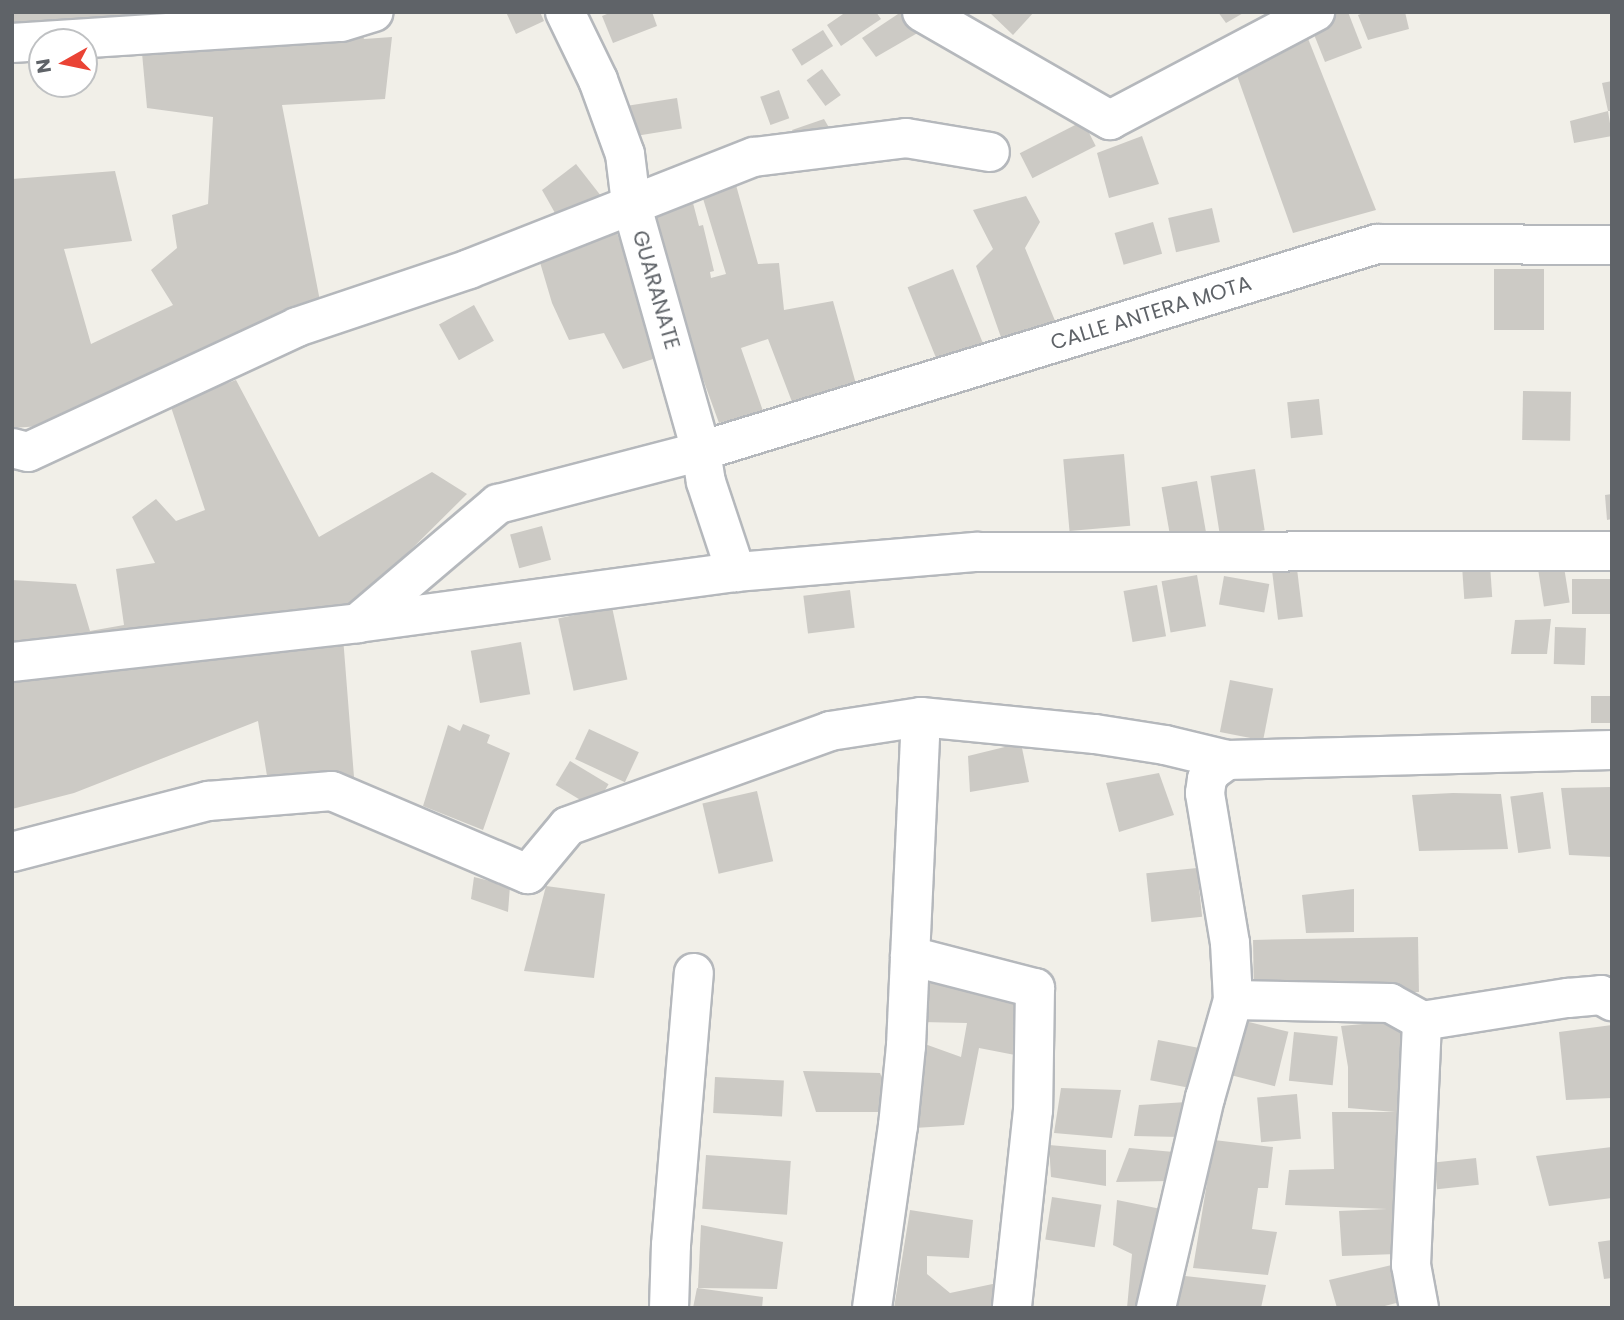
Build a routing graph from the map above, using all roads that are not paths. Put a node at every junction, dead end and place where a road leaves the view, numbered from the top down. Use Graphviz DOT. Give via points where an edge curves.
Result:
graph roads {
  1 [pos="373,12"];
  2 [pos="565,12"];
  3 [pos="922,12"];
  4 [pos="1315,12"];
  5 [pos="12,43"];
  6 [pos="990,152"];
  7 [pos="631,203"];
  8 [pos="1612,245"];
  9 [pos="12,448"];
  10 [pos="701,451"];
  11 [pos="1612,551"];
  12 [pos="736,572"];
  13 [pos="358,623"];
  14 [pos="12,662"];
  15 [pos="921,717"];
  16 [pos="1612,750"];
  17 [pos="1227,760"];
  18 [pos="12,852"];
  19 [pos="910,956"];
  20 [pos="694,973"];
  21 [pos="1233,1000"];
  22 [pos="1612,1001"];
  23 [pos="1422,1021"];
  24 [pos="669,1308"];
  25 [pos="872,1308"];
  26 [pos="1012,1308"];
  27 [pos="1156,1308"];
  28 [pos="1419,1308"];
  1 -- 5 [label="street" via="341,22"];
  2 -- 7 [label="street, GUARANATE" via="598,80 625,154"];
  3 -- 4 [label="street" via="1110,120"];
  6 -- 7 [label="street" via="906,138 754,157"];
  7 -- 9 [label="street" via="470,269 298,327 28,452"];
  7 -- 10 [label="street, GUARANATE"];
  8 -- 10 [label="street, CALLE ANTERA MOTA" via="1377,244"];
  10 -- 12 [label="street, GUARANATE" via="706,482"];
  10 -- 13 [label="street, CALLE ANTERA MOTA" via="498,504"];
  11 -- 12 [label="street" via="976,552"];
  12 -- 13 [label="street"];
  13 -- 14 [label="street"];
  15 -- 17 [label="street" via="1095,734"];
  15 -- 18 [label="street" via="830,731 568,826 528,874 332,790 208,801"];
  15 -- 19 [label="street"];
  16 -- 17 [label="street"];
  17 -- 21 [label="street" via="1212,771 1205,793 1230,943"];
  19 -- 25 [label="street" via="898,1126"];
  19 -- 26 [label="street" via="1035,988 1032,1110"];
  20 -- 24 [label="street"];
  21 -- 23 [label="street" via="1390,1003"];
  21 -- 27 [label="street"];
  22 -- 23 [label="street" via="1601,995 1568,998"];
  23 -- 28 [label="street" via="1411,1265"];
}
